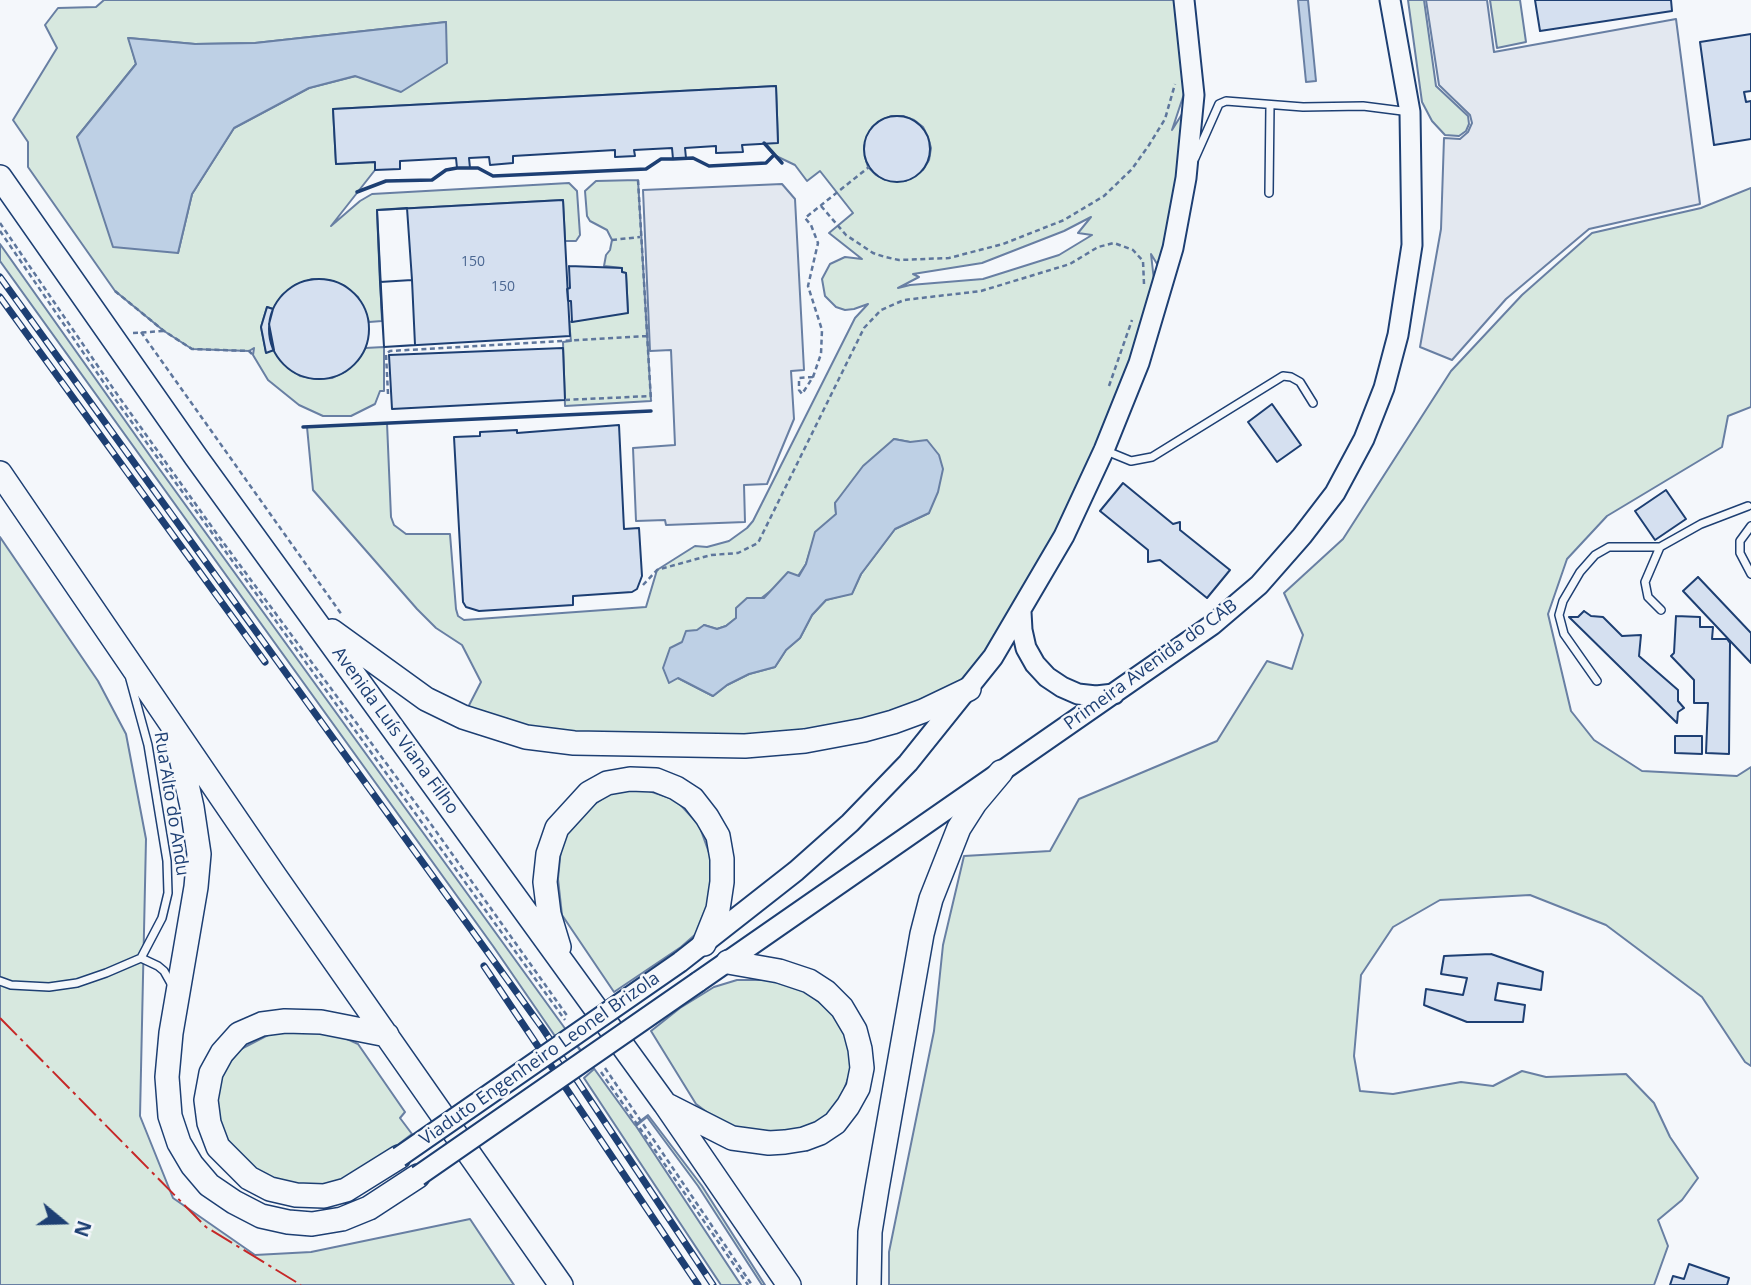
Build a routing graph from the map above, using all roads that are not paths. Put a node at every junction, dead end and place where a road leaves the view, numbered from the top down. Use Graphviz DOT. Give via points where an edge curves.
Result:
graph roads {
  1 [pos="1184,0"];
  2 [pos="1390,0"];
  3 [pos="1270,105"];
  4 [pos="1410,112"];
  5 [pos="0,177"];
  6 [pos="1186,178"];
  7 [pos="1269,193"];
  8 [pos="1313,403"];
  9 [pos="1104,450"];
  10 [pos="0,473"];
  11 [pos="1750,507"];
  12 [pos="1751,526"];
  13 [pos="1660,547"];
  14 [pos="1751,574"];
  15 [pos="1661,610"];
  16 [pos="1021,612"];
  17 [pos="312,616"];
  18 [pos="123,652"];
  19 [pos="1597,681"];
  20 [pos="969,689"];
  21 [pos="1114,694"];
  22 [pos="175,730"];
  23 [pos="1001,772"];
  24 [pos="704,944"];
  25 [pos="141,958"];
  26 [pos="728,962"];
  27 [pos="564,963"];
  28 [pos="0,981"];
  29 [pos="698,982"];
  30 [pos="178,998"];
  31 [pos="387,1035"];
  32 [pos="665,1104"];
  33 [pos="399,1157"];
  34 [pos="418,1176"];
  35 [pos="561,1285"];
  36 [pos="789,1285"];
  37 [pos="869,1285"];
  1 -- 6 [label="main road" via="1194,95"];
  2 -- 4 [label="main road, Primeira Avenida do CAB"];
  3 -- 4 [label="lane" via="1363,106"];
  3 -- 6 [label="lane" via="1219,104"];
  3 -- 7 [label="lane"];
  4 -- 21 [label="main road, Primeira Avenida do CAB" via="1414,223 1408,279 1384,388 1364,439 1335,493 1259,585 1212,625"];
  5 -- 17 [label="highway, Avenida Luís Viana Filho"];
  6 -- 9 [label="main road" via="1157,307"];
  8 -- 9 [label="lane" via="1300,382 1283,376 1152,457 1131,461"];
  9 -- 16 [label="main road" via="1064,536"];
  10 -- 18 [label="highway"];
  11 -- 13 [label="lane" via="1700,524"];
  12 -- 14 [label="lane" via="1740,541 1740,553"];
  13 -- 15 [label="lane" via="1645,582 1648,597"];
  13 -- 19 [label="lane" via="1609,547 1580,572 1563,601 1559,615 1564,634"];
  16 -- 20 [label="main road"];
  16 -- 21 [label="main road" via="1026,648 1047,677 1078,694"];
  17 -- 20 [label="highway" via="426,699 463,717 527,737 574,743 745,746 805,741 892,722"];
  17 -- 27 [label="highway, Avenida Luís Viana Filho"];
  18 -- 22 [label="highway"];
  18 -- 25 [label="lane, Rua Alto do Andu" via="148,745 167,861 168,893 162,918"];
  20 -- 24 [label="main road" via="908,763 850,823"];
  21 -- 23 [label="main road, Primeira Avenida do CAB"];
  22 -- 30 [label="highway" via="199,854"];
  22 -- 31 [label="highway"];
  23 -- 26 [label="main road, Primeira Avenida do CAB"];
  23 -- 37 [label="highway" via="959,828 932,899 877,1189"];
  24 -- 27 [label="highway" via="718,909 722,882 718,836 693,799 656,780 630,779 607,783 589,793 557,828 545,883"];
  24 -- 33 [label="main road, Viaduto Engenheiro Leonel Brizola, bridge"];
  25 -- 28 [label="lane" via="77,983 49,987"];
  25 -- 30 [label="lane" via="164,971"];
  26 -- 29 [label="main road, Primeira Avenida do CAB"];
  26 -- 32 [label="highway" via="779,971 826,992 855,1030 862,1068 858,1088 835,1122 820,1133 785,1143 732,1138"];
  27 -- 32 [label="highway, Avenida Luís Viana Filho"];
  29 -- 34 [label="main road, Viaduto Engenheiro Leonel Brizola, bridge"];
  30 -- 34 [label="highway" via="167,1077 170,1116 179,1143 209,1185 261,1216 312,1224 369,1208"];
  31 -- 33 [label="highway" via="321,1022 262,1024 239,1034 222,1053 211,1073 206,1100 218,1147 249,1178 270,1189 324,1196 346,1190"];
  31 -- 35 [label="highway"];
  32 -- 36 [label="highway, Avenida Luís Viana Filho"];
}
